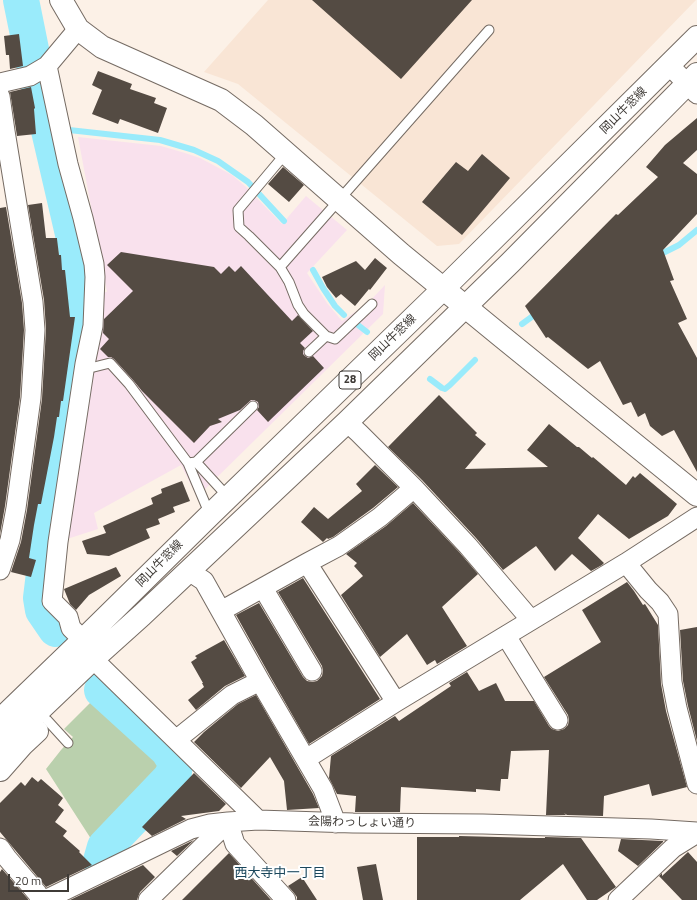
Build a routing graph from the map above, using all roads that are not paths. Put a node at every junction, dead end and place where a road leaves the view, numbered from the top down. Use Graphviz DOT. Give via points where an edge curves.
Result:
graph roads {
  1 [pos="61,0"];
  2 [pos="78,29"];
  3 [pos="490,30"];
  4 [pos="697,38"];
  5 [pos="670,65"];
  6 [pos="40,70"];
  7 [pos="0,83"];
  8 [pos="694,84"];
  9 [pos="0,96"];
  10 [pos="2,131"];
  11 [pos="286,153"];
  12 [pos="339,200"];
  13 [pos="280,266"];
  14 [pos="444,289"];
  15 [pos="372,304"];
  16 [pos="466,307"];
  17 [pos="326,336"];
  18 [pos="309,352"];
  19 [pos="85,364"];
  20 [pos="253,406"];
  21 [pos="347,422"];
  22 [pos="192,462"];
  23 [pos="414,488"];
  24 [pos="697,495"];
  25 [pos="219,506"];
  26 [pos="697,517"];
  27 [pos="237,526"];
  28 [pos="307,563"];
  29 [pos="626,563"];
  30 [pos="0,570"];
  31 [pos="189,571"];
  32 [pos="263,588"];
  33 [pos="221,611"];
  34 [pos="531,620"];
  35 [pos="506,636"];
  36 [pos="93,655"];
  37 [pos="312,671"];
  38 [pos="260,681"];
  39 [pos="396,702"];
  40 [pos="0,720"];
  41 [pos="48,720"];
  42 [pos="558,720"];
  43 [pos="176,740"];
  44 [pos="68,743"];
  45 [pos="0,745"];
  46 [pos="692,750"];
  47 [pos="306,759"];
  48 [pos="0,770"];
  49 [pos="697,784"];
  50 [pos="258,820"];
  51 [pos="228,822"];
  52 [pos="336,823"];
  53 [pos="697,833"];
  54 [pos="0,848"];
  55 [pos="41,900"];
  56 [pos="45,900"];
  57 [pos="148,900"];
  58 [pos="286,900"];
  59 [pos="618,900"];
  1 -- 2 [label="main road"];
  2 -- 6 [label="street"];
  2 -- 11 [label="main road" via="102,47 221,100"];
  3 -- 12 [label="lane"];
  4 -- 5 [label="main road, 岡山牛窓線 / 28"];
  5 -- 8 [label="street"];
  5 -- 14 [label="main road, 岡山牛窓線 / 28"];
  6 -- 7 [label="street"];
  6 -- 19 [label="street" via="94,264 93,326"];
  8 -- 16 [label="main road, 岡山牛窓線 / 28"];
  9 -- 10 [label="street"];
  10 -- 30 [label="street" via="33,302 35,330 31,398 16,508 10,540"];
  11 -- 12 [label="main road"];
  11 -- 13 [label="lane" via="238,210 239,228"];
  12 -- 13 [label="lane"];
  12 -- 14 [label="main road"];
  13 -- 17 [label="lane" via="298,305"];
  14 -- 16 [label="main road"];
  14 -- 25 [label="main road, 岡山牛窓線 / 28"];
  15 -- 17 [label="lane" via="335,339"];
  16 -- 21 [label="main road, 岡山牛窓線 / 28"];
  16 -- 24 [label="main road"];
  17 -- 18 [label="lane"];
  19 -- 22 [label="lane" via="94,367 110,363"];
  19 -- 36 [label="street" via="58,542 52,601 68,617 71,628"];
  20 -- 22 [label="lane"];
  21 -- 23 [label="street"];
  21 -- 27 [label="main road, 岡山牛窓線 / 28"];
  22 -- 25 [label="lane"];
  22 -- 25 [label="lane"];
  23 -- 28 [label="street" via="380,517 339,546"];
  23 -- 34 [label="street"];
  25 -- 27 [label="street"];
  25 -- 36 [label="main road, 岡山牛窓線 / 28"];
  26 -- 29 [label="street"];
  27 -- 31 [label="main road, 岡山牛窓線 / 28"];
  28 -- 32 [label="street"];
  28 -- 39 [label="street"];
  29 -- 34 [label="street"];
  29 -- 46 [label="street" via="668,614 672,682 677,708"];
  31 -- 33 [label="street" via="204,581"];
  31 -- 36 [label="main road, 岡山牛窓線 / 28" via="142,615"];
  32 -- 33 [label="street"];
  32 -- 37 [label="street"];
  33 -- 38 [label="street"];
  34 -- 35 [label="street"];
  35 -- 39 [label="street"];
  35 -- 42 [label="street"];
  36 -- 40 [label="main road, 岡山牛窓線 / 28"];
  36 -- 41 [label="main road"];
  36 -- 43 [label="street"];
  36 -- 45 [label="main road, 岡山牛窓線 / 28"];
  38 -- 43 [label="street" via="232,695"];
  38 -- 47 [label="street"];
  39 -- 47 [label="street"];
  41 -- 44 [label="lane"];
  41 -- 48 [label="main road"];
  43 -- 50 [label="street"];
  46 -- 49 [label="street"];
  47 -- 52 [label="street" via="323,789"];
  50 -- 51 [label="street, 会陽わっしょい通り"];
  50 -- 52 [label="street, 会陽わっしょい通り"];
  51 -- 56 [label="street, 会陽わっしょい通り" via="191,829"];
  51 -- 57 [label="street"];
  51 -- 58 [label="street" via="234,844"];
  52 -- 53 [label="street, 会陽わっしょい通り" via="483,824 651,829"];
  53 -- 59 [label="street" via="673,848"];
  54 -- 55 [label="street"];
}
